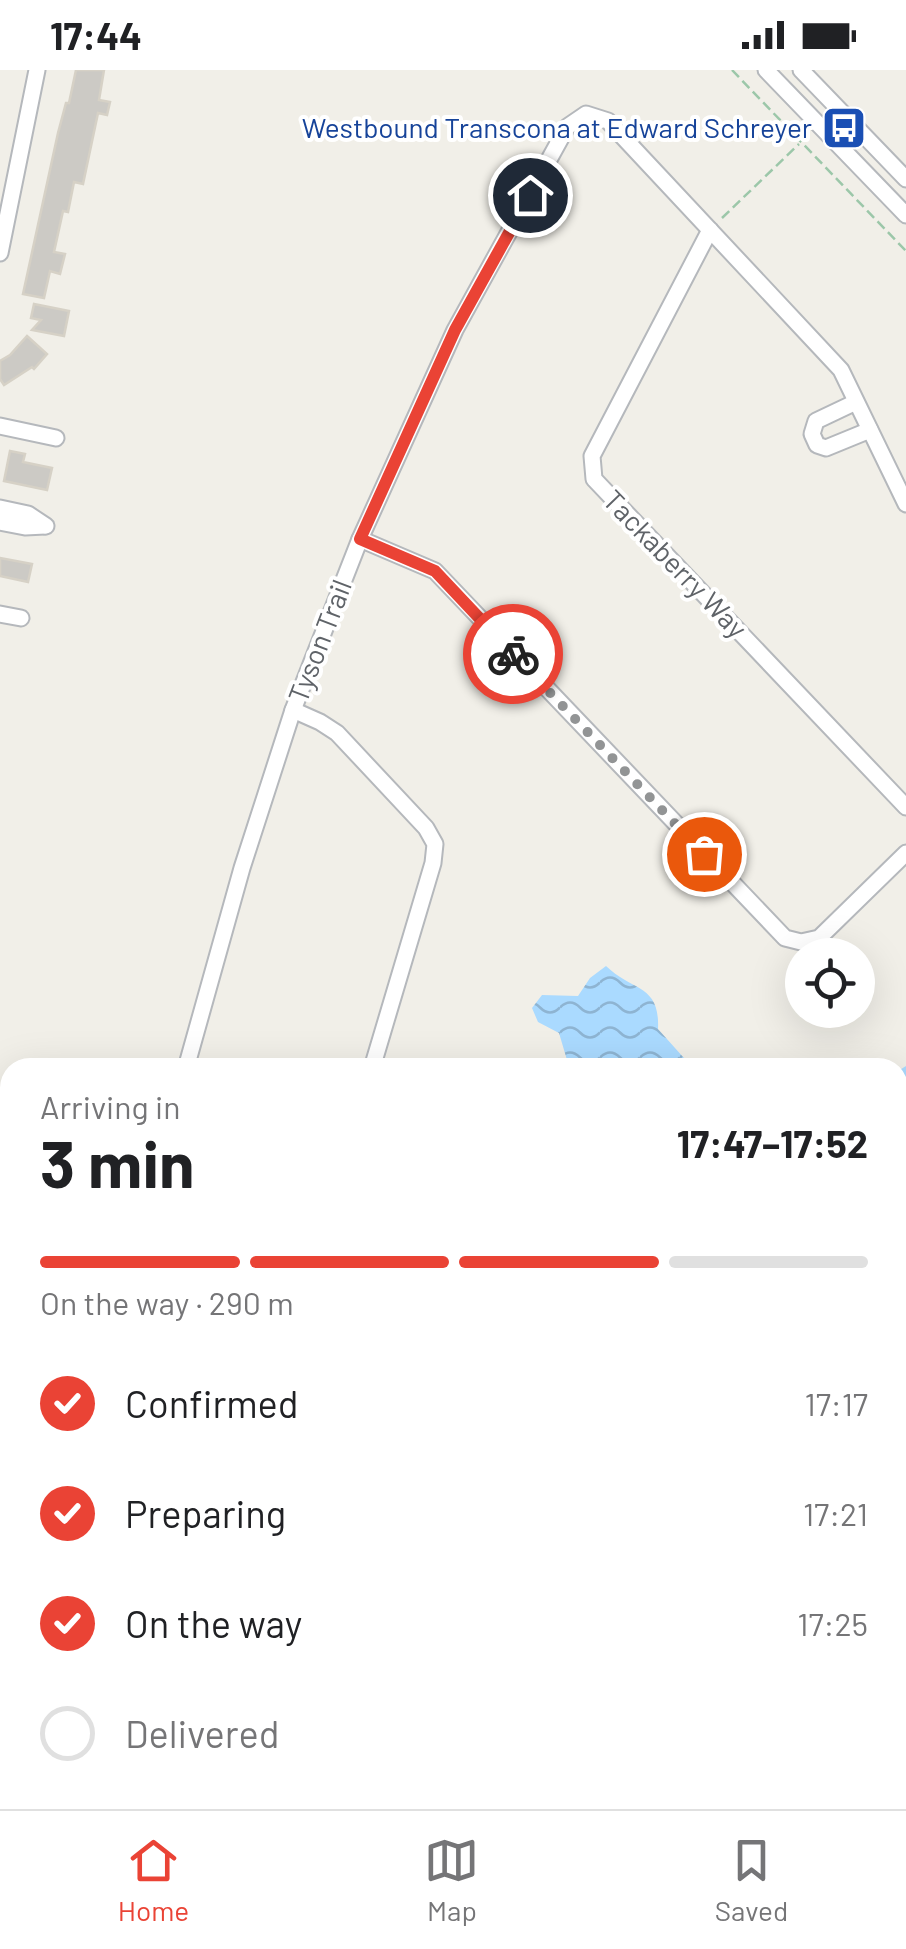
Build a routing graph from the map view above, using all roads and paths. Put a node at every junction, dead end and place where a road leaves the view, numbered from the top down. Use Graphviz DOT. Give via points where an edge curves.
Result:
graph roads {
  1 [pos="37,70"];
  2 [pos="732,70"];
  3 [pos="766,70"];
  4 [pos="801,70"];
  5 [pos="801,142"];
  6 [pos="906,179"];
  7 [pos="906,216"];
  8 [pos="710,230"];
  9 [pos="906,251"];
  10 [pos="0,253"];
  11 [pos="856,402"];
  12 [pos="0,426"];
  13 [pos="870,430"];
  14 [pos="56,438"];
  15 [pos="906,504"];
  16 [pos="0,508"];
  17 [pos="0,522"];
  18 [pos="360,539"];
  19 [pos="0,614"];
  20 [pos="21,618"];
  21 [pos="292,710"];
  22 [pos="906,806"];
  23 [pos="906,853"];
  24 [pos="189,1058"];
  25 [pos="375,1058"];
  1 -- 10 [label="street"];
  2 -- 5 [label="path"];
  3 -- 7 [label="street"];
  4 -- 6 [label="street"];
  5 -- 8 [label="path"];
  5 -- 9 [label="path"];
  8 -- 11 [label="street, Tyson Trail" via="841,370"];
  8 -- 18 [label="street, Tyson Trail" via="608,121 586,114 567,127 455,330"];
  8 -- 22 [label="street, Tackaberry Way" via="592,456 594,479"];
  11 -- 13 [label="street, Tyson Trail"];
  11 -- 13 [label="street" via="816,421 817,445 826,448"];
  12 -- 14 [label="street"];
  13 -- 15 [label="street, Tyson Trail"];
  16 -- 17 [label="street" via="46,526"];
  18 -- 21 [label="street, Tyson Trail"];
  18 -- 23 [label="street" via="435,571 785,938 819,938"];
  19 -- 20 [label="street"];
  21 -- 24 [label="street, Tyson Trail"];
  21 -- 25 [label="street" via="337,734 435,844"];
}
